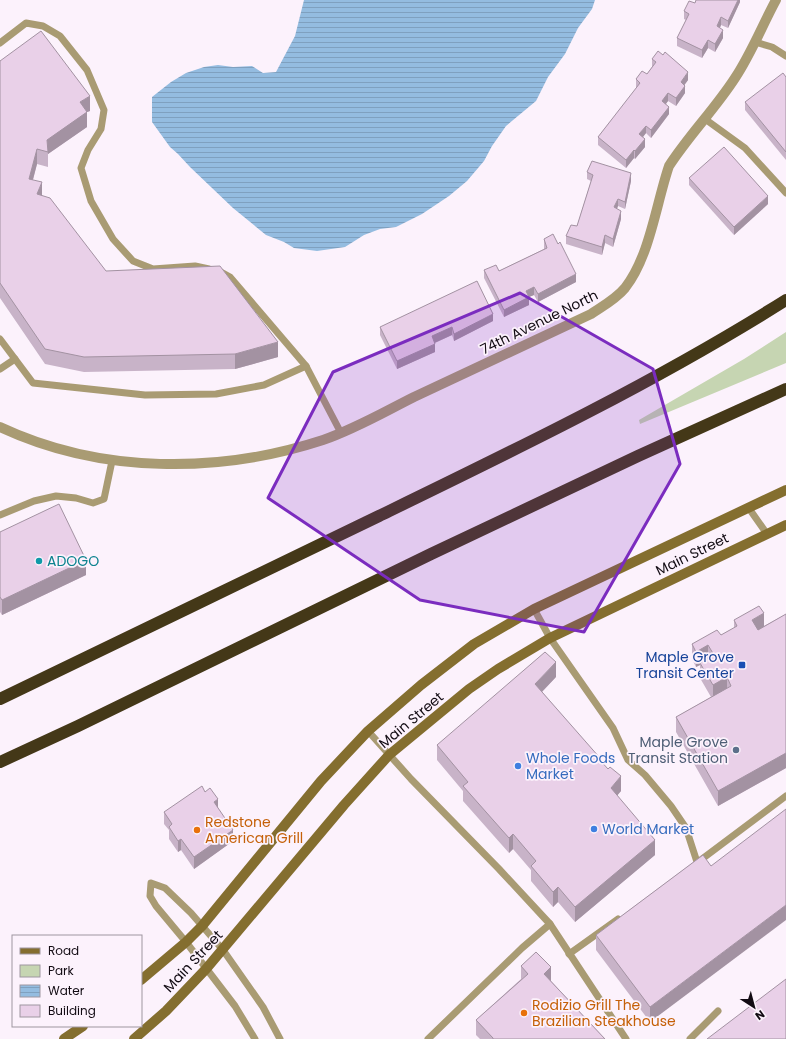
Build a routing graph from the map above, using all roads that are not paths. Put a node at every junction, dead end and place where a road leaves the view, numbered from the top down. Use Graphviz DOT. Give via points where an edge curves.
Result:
graph roads {
  1 [pos="776,0"];
  2 [pos="755,42"];
  3 [pos="0,43"];
  4 [pos="786,56"];
  5 [pos="705,119"];
  6 [pos="786,193"];
  7 [pos="786,300"];
  8 [pos="0,339"];
  9 [pos="15,359"];
  10 [pos="306,366"];
  11 [pos="0,369"];
  12 [pos="786,389"];
  13 [pos="0,427"];
  14 [pos="340,433"];
  15 [pos="112,460"];
  16 [pos="786,490"];
  17 [pos="748,507"];
  18 [pos="0,515"];
  19 [pos="786,526"];
  20 [pos="767,534"];
  21 [pos="534,609"];
  22 [pos="550,638"];
  23 [pos="0,699"];
  24 [pos="78,726"];
  25 [pos="368,731"];
  26 [pos="389,755"];
  27 [pos="0,762"];
  28 [pos="0,767"];
  29 [pos="786,796"];
  30 [pos="696,862"];
  31 [pos="690,867"];
  32 [pos="626,913"];
  33 [pos="550,924"];
  34 [pos="202,926"];
  35 [pos="186,942"];
  36 [pos="223,950"];
  37 [pos="569,954"];
  38 [pos="206,969"];
  39 [pos="142,979"];
  40 [pos="718,1011"];
  41 [pos="82,1027"];
  42 [pos="64,1039"];
  43 [pos="134,1039"];
  44 [pos="255,1039"];
  45 [pos="280,1039"];
  46 [pos="428,1039"];
  47 [pos="626,1039"];
  48 [pos="690,1039"];
  1 -- 2 [label="street, 74th Avenue North"];
  2 -- 4 [label="lane" via="772,47"];
  2 -- 5 [label="street, 74th Avenue North" via="736,78"];
  3 -- 10 [label="lane" via="26,23 43,26 60,36 87,70 104,110 101,129 81,168 91,201 113,239 123,250 134,261 153,269 195,266 230,277"];
  5 -- 6 [label="lane" via="745,148"];
  5 -- 14 [label="street, 74th Avenue North" via="669,166 638,268 610,302 591,314"];
  7 -- 23 [label="highway" via="644,382 508,453"];
  8 -- 9 [label="lane"];
  9 -- 10 [label="lane" via="32,383 144,395 216,394 264,385"];
  9 -- 11 [label="lane"];
  10 -- 14 [label="lane"];
  12 -- 24 [label="highway" via="431,554"];
  13 -- 15 [label="street, 74th Avenue North" via="63,450"];
  14 -- 15 [label="street, 74th Avenue North" via="275,454 220,462 168,465"];
  15 -- 18 [label="lane" via="104,499 93,503 56,496 34,501"];
  16 -- 17 [label="street, Main Street"];
  17 -- 20 [label="lane"];
  17 -- 21 [label="street, Main Street"];
  19 -- 20 [label="street, Main Street"];
  20 -- 22 [label="street, Main Street"];
  21 -- 22 [label="lane"];
  21 -- 25 [label="street, Main Street" via="474,644 420,685"];
  22 -- 26 [label="street, Main Street" via="469,689"];
  22 -- 30 [label="lane" via="613,728 628,760 645,775 686,828"];
  24 -- 27 [label="highway"];
  24 -- 28 [label="highway"];
  25 -- 26 [label="lane"];
  25 -- 34 [label="street, Main Street" via="321,781"];
  26 -- 33 [label="lane"];
  26 -- 36 [label="street, Main Street"];
  29 -- 30 [label="lane"];
  30 -- 31 [label="lane"];
  32 -- 37 [label="lane"];
  33 -- 37 [label="lane"];
  33 -- 46 [label="lane"];
  34 -- 35 [label="street, Main Street"];
  34 -- 35 [label="lane" via="164,888 150,883 150,896 156,906"];
  34 -- 36 [label="lane"];
  35 -- 38 [label="lane"];
  35 -- 39 [label="street, Main Street"];
  36 -- 38 [label="street, Main Street"];
  36 -- 45 [label="lane" via="263,1007"];
  37 -- 47 [label="lane"];
  38 -- 43 [label="street, Main Street" via="166,1011"];
  38 -- 44 [label="lane" via="235,1006"];
  40 -- 48 [label="lane"];
  41 -- 42 [label="street"];
}
